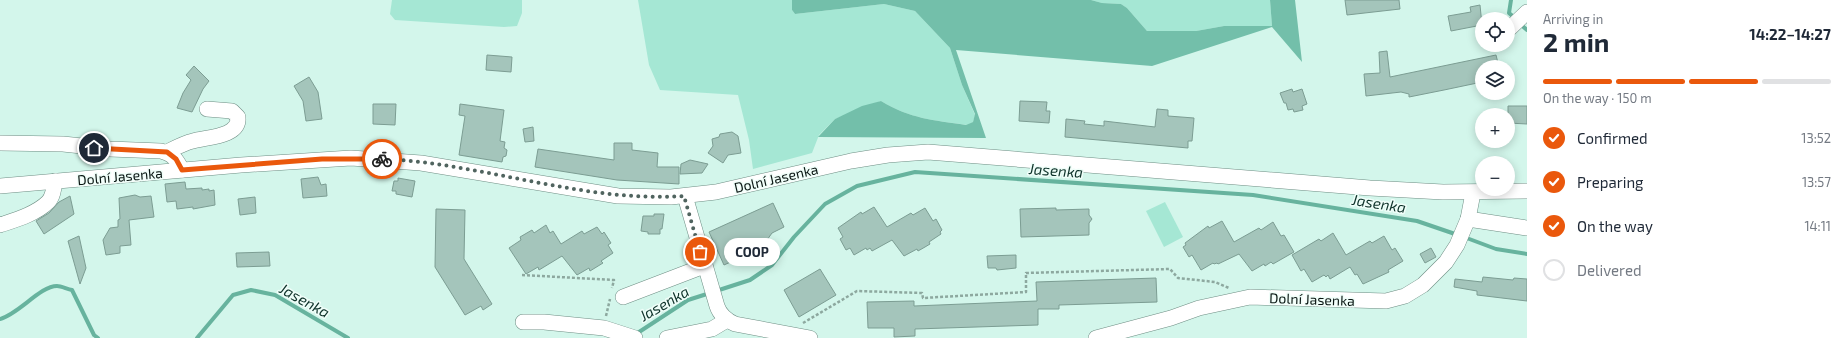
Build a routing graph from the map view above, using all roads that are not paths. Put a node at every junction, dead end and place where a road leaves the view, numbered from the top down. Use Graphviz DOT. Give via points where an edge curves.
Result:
graph roads {
  1 [pos="1527,12"];
  2 [pos="1515,23"];
  3 [pos="207,109"];
  4 [pos="0,143"];
  5 [pos="167,152"];
  6 [pos="182,170"];
  7 [pos="55,181"];
  8 [pos="0,186"];
  9 [pos="1527,191"];
  10 [pos="1473,193"];
  11 [pos="684,196"];
  12 [pos="1468,219"];
  13 [pos="0,225"];
  14 [pos="1527,228"];
  15 [pos="704,266"];
  16 [pos="623,297"];
  17 [pos="727,320"];
  18 [pos="523,322"];
  19 [pos="629,336"];
  20 [pos="667,338"];
  21 [pos="810,338"];
  22 [pos="1096,338"];
  1 -- 2 [label="street"];
  3 -- 5 [label="street" via="232,111 239,122 230,131 193,140"];
  4 -- 5 [label="street" via="63,144"];
  5 -- 6 [label="street" via="176,159"];
  6 -- 7 [label="street, Dolní Jasenka"];
  6 -- 11 [label="street, Dolní Jasenka" via="322,159 392,160 450,167 618,196"];
  7 -- 8 [label="street, Dolní Jasenka"];
  7 -- 13 [label="street" via="48,202 29,214"];
  9 -- 10 [label="street, Dolní Jasenka"];
  10 -- 11 [label="street, Dolní Jasenka" via="1370,188 948,153 910,153 868,158 730,189"];
  10 -- 12 [label="street, Dolní Jasenka"];
  11 -- 15 [label="street"];
  12 -- 14 [label="street"];
  12 -- 22 [label="street, Dolní Jasenka" via="1457,245 1446,262 1423,285 1405,296 1386,301 1250,297 1199,308"];
  15 -- 16 [label="street"];
  15 -- 17 [label="street" via="719,312"];
  17 -- 20 [label="street" via="712,329"];
  17 -- 21 [label="street" via="735,324"];
  18 -- 19 [label="street" via="604,328"];
}
